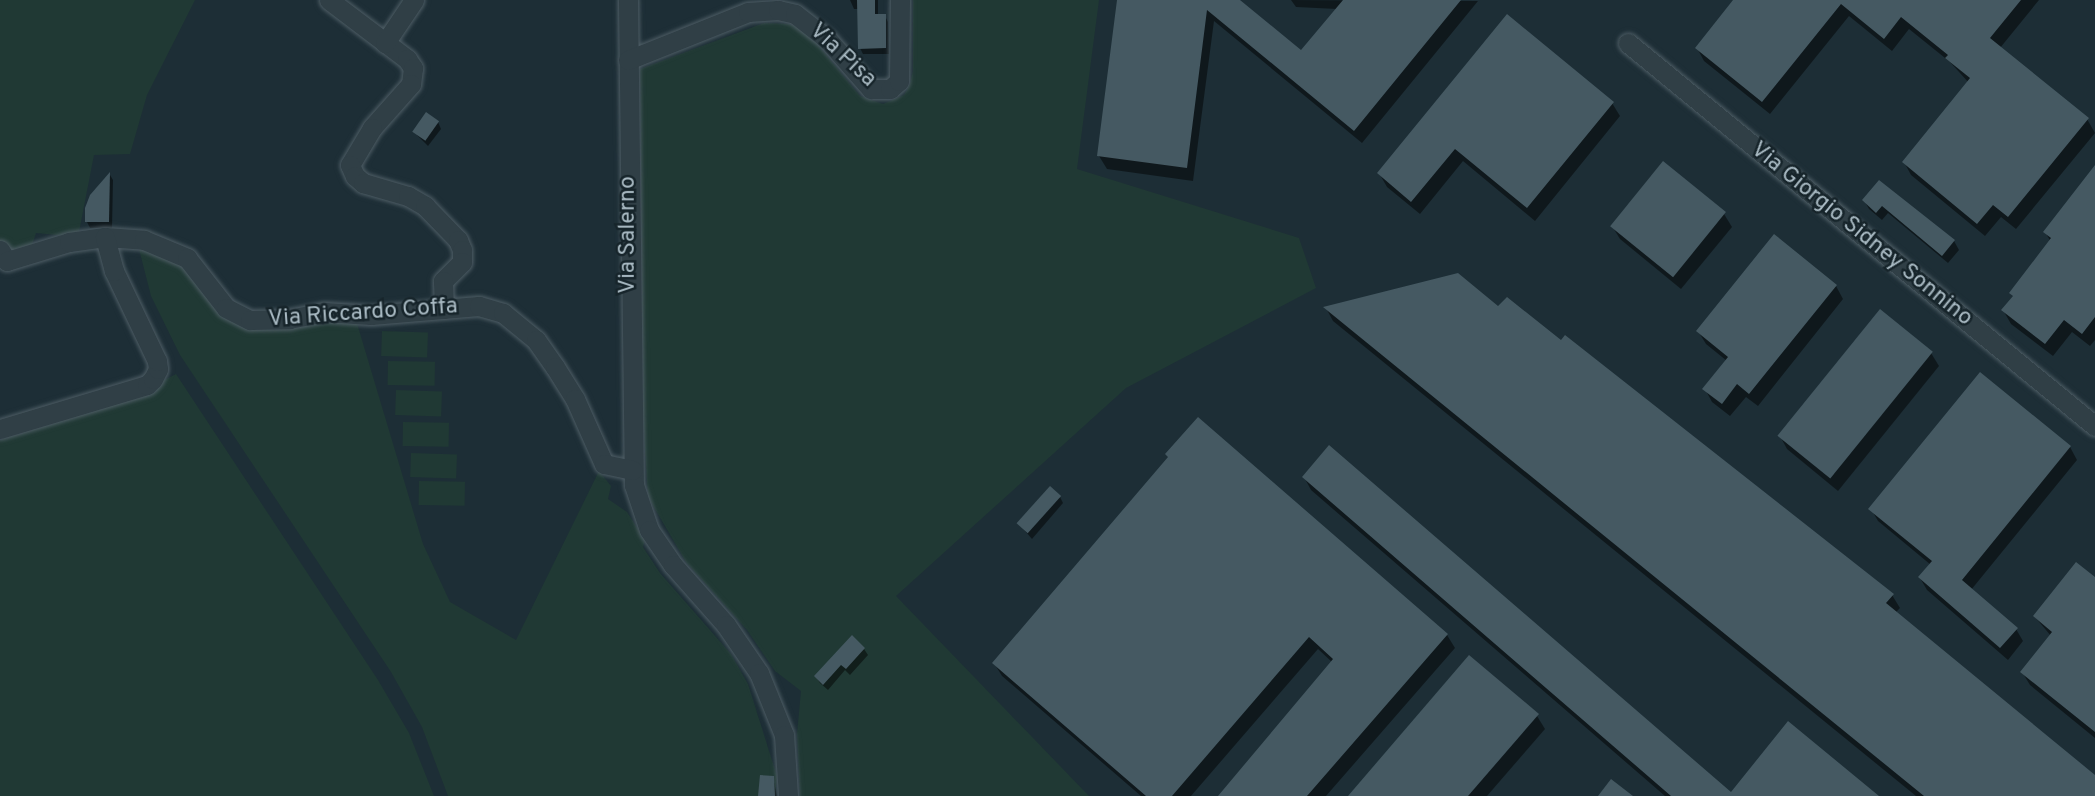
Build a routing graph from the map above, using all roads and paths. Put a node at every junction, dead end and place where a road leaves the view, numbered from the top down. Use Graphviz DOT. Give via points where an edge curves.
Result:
graph roads {
  1 [pos="329,0"];
  2 [pos="414,0"];
  3 [pos="628,0"];
  4 [pos="900,0"];
  5 [pos="765,4"];
  6 [pos="386,43"];
  7 [pos="1628,43"];
  8 [pos="628,60"];
  9 [pos="105,237"];
  10 [pos="3,255"];
  11 [pos="444,309"];
  12 [pos="2095,426"];
  13 [pos="0,429"];
  14 [pos="632,470"];
  15 [pos="788,796"];
  1 -- 6 [label="street"];
  2 -- 6 [label="street"];
  3 -- 8 [label="street, Via Salerno"];
  4 -- 5 [label="street, Via Pisa" via="899,81 880,92 871,89 827,39 795,14"];
  5 -- 8 [label="street, Via Pisa"];
  6 -- 11 [label="street" via="407,59 413,77 398,102 372,128 351,165 363,183 425,206 458,240 461,262 443,281"];
  7 -- 12 [label="street, Via Giorgio Sidney Sonnino"];
  8 -- 14 [label="street, Via Salerno"];
  9 -- 10 [label="street, Via Riccardo Coffa"];
  9 -- 11 [label="street, Via Riccardo Coffa" via="144,240 187,258 226,307 250,320 324,312 371,315"];
  9 -- 13 [label="street" via="114,271 156,361 153,379 147,385"];
  11 -- 14 [label="street, Via Riccardo Coffa" via="480,306 523,326 569,390 604,464"];
  14 -- 15 [label="street" via="649,530 760,673 784,736"];
}
